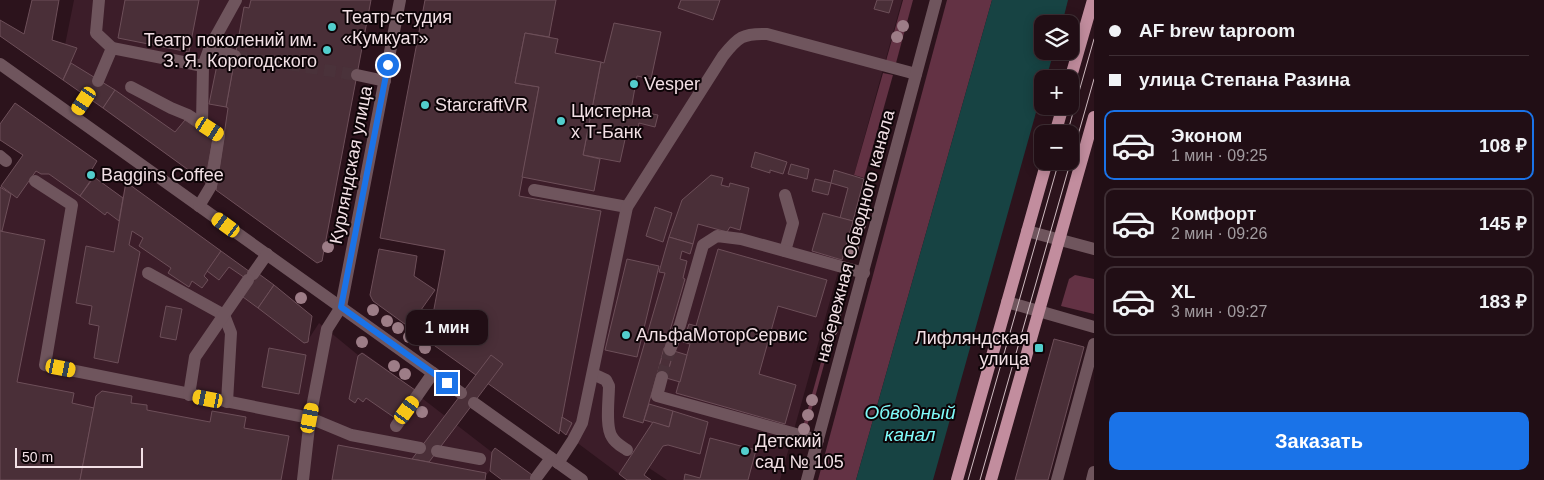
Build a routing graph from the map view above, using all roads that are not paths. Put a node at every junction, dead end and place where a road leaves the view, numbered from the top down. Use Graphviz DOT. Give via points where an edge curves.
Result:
graph roads {
  1 [pos="99,0"];
  2 [pos="236,0"];
  3 [pos="400,0"];
  4 [pos="936,0"];
  5 [pos="1093,0"];
  6 [pos="210,47"];
  7 [pos="112,48"];
  8 [pos="235,56"];
  9 [pos="0,64"];
  10 [pos="203,66"];
  11 [pos="1073,70"];
  12 [pos="916,74"];
  13 [pos="357,75"];
  14 [pos="98,81"];
  15 [pos="385,81"];
  16 [pos="131,87"];
  17 [pos="87,97"];
  18 [pos="74,116"];
  19 [pos="1094,117"];
  20 [pos="202,124"];
  21 [pos="1044,170"];
  22 [pos="35,181"];
  23 [pos="534,190"];
  24 [pos="785,194"];
  25 [pos="199,206"];
  26 [pos="628,207"];
  27 [pos="1027,231"];
  28 [pos="1059,240"];
  29 [pos="1094,249"];
  30 [pos="785,251"];
  31 [pos="267,254"];
  32 [pos="148,273"];
  33 [pos="864,273"];
  34 [pos="1007,302"];
  35 [pos="341,307"];
  36 [pos="1039,311"];
  37 [pos="224,314"];
  38 [pos="1094,327"];
  39 [pos="1094,344"];
  40 [pos="670,350"];
  41 [pos="433,373"];
  42 [pos="592,374"];
  43 [pos="662,377"];
  44 [pos="461,393"];
  45 [pos="189,395"];
  46 [pos="227,402"];
  47 [pos="474,403"];
  48 [pos="310,418"];
  49 [pos="396,426"];
  50 [pos="818,440"];
  51 [pos="420,448"];
  52 [pos="627,450"];
  53 [pos="437,451"];
  54 [pos="480,460"];
  55 [pos="554,460"];
  56 [pos="1094,472"];
  57 [pos="568,476"];
  58 [pos="536,478"];
  59 [pos="303,480"];
  60 [pos="582,480"];
  61 [pos="807,480"];
  62 [pos="956,480"];
  63 [pos="991,480"];
  64 [pos="1056,480"];
  65 [pos="1092,480"];
  1 -- 7 [label="street" via="96,33"];
  2 -- 6 [label="street"];
  3 -- 15 [label="street, Курляндская улица"];
  4 -- 12 [label="street, набережная Обводного канала"];
  5 -- 11 [label="main road"];
  6 -- 8 [label="street"];
  6 -- 10 [label="street"];
  7 -- 10 [label="street"];
  7 -- 14 [label="street"];
  9 -- 18 [label="street"];
  10 -- 20 [label="street"];
  12 -- 26 [label="street" via="767,34 750,33 734,42 723,56"];
  12 -- 33 [label="street, набережная Обводного канала"];
  13 -- 15 [label="street"];
  15 -- 35 [label="street, Курляндская улица"];
  16 -- 20 [label="street"];
  17 -- 18 [label="street"];
  18 -- 25 [label="street"];
  19 -- 28 [label="main road"];
  20 -- 25 [label="street" via="218,135 211,186"];
  21 -- 27 [label="main road"];
  22 -- 45 [label="street" via="72,205 45,365"];
  23 -- 26 [label="street"];
  24 -- 30 [label="street" via="794,223"];
  25 -- 31 [label="street"];
  26 -- 42 [label="street"];
  27 -- 28 [label="street"];
  27 -- 34 [label="main road"];
  28 -- 29 [label="street"];
  28 -- 36 [label="main road"];
  30 -- 33 [label="street"];
  30 -- 40 [label="street" via="717,236 704,244"];
  31 -- 35 [label="street"];
  31 -- 37 [label="street"];
  32 -- 37 [label="street"];
  33 -- 50 [label="street, набережная Обводного канала"];
  34 -- 36 [label="street"];
  34 -- 62 [label="main road"];
  35 -- 41 [label="street"];
  35 -- 48 [label="street" via="327,329"];
  36 -- 38 [label="street"];
  36 -- 63 [label="main road"];
  37 -- 45 [label="street" via="196,357"];
  37 -- 46 [label="street" via="230,333"];
  39 -- 64 [label="street"];
  41 -- 44 [label="street"];
  41 -- 49 [label="street"];
  42 -- 52 [label="street" via="606,380 609,386 609,430 616,442"];
  42 -- 55 [label="street" via="582,423 573,440"];
  43 -- 50 [label="street" via="657,396"];
  45 -- 46 [label="street"];
  46 -- 48 [label="street"];
  47 -- 55 [label="street"];
  48 -- 51 [label="street" via="352,435"];
  48 -- 59 [label="street"];
  50 -- 61 [label="street, набережная Обводного канала"];
  53 -- 54 [label="street"];
  55 -- 57 [label="street"];
  55 -- 58 [label="street"];
  56 -- 65 [label="street"];
  57 -- 60 [label="street"];
}
